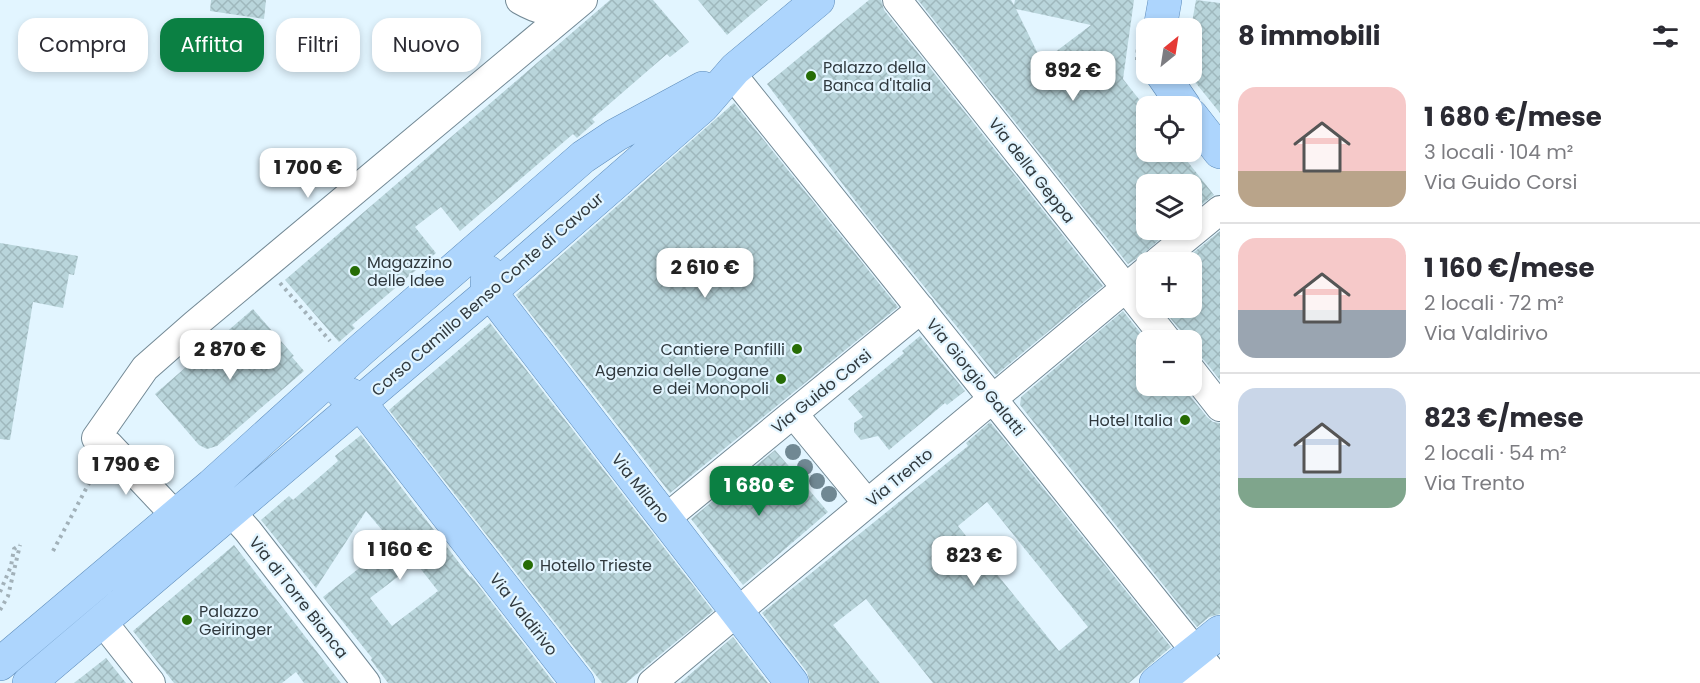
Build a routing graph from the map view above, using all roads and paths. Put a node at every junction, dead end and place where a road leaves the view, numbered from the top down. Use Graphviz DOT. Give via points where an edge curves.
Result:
graph roads {
  1 [pos="520,0"];
  2 [pos="818,0"];
  3 [pos="897,0"];
  4 [pos="1165,0"];
  5 [pos="578,5"];
  6 [pos="1162,18"];
  7 [pos="733,71"];
  8 [pos="676,103"];
  9 [pos="1202,129"];
  10 [pos="1220,152"];
  11 [pos="1220,210"];
  12 [pos="1169,252"];
  13 [pos="273,275"];
  14 [pos="1136,280"];
  15 [pos="490,292"];
  16 [pos="921,309"];
  17 [pos="331,342"];
  18 [pos="1202,384"];
  19 [pos="312,394"];
  20 [pos="993,399"];
  21 [pos="360,403"];
  22 [pos="1220,407"];
  23 [pos="801,423"];
  24 [pos="103,442"];
  25 [pos="862,497"];
  26 [pos="231,512"];
  27 [pos="175,515"];
  28 [pos="665,519"];
  29 [pos="53,551"];
  30 [pos="0,592"];
  31 [pos="0,610"];
  32 [pos="736,613"];
  33 [pos="102,621"];
  34 [pos="0,664"];
  35 [pos="1202,669"];
  36 [pos="29,683"];
  37 [pos="152,683"];
  38 [pos="366,683"];
  39 [pos="578,683"];
  40 [pos="652,683"];
  41 [pos="792,683"];
  42 [pos="1156,683"];
  1 -- 5 [label="street" via="538,10 556,12"];
  2 -- 7 [label="main road, Corso Camillo Benso Conte di Cavour"];
  3 -- 14 [label="street, Via della Geppa"];
  4 -- 6 [label="main road"];
  5 -- 24 [label="street" via="145,368"];
  7 -- 8 [label="main road, Corso Camillo Benso Conte di Cavour"];
  7 -- 15 [label="main road, Corso Camillo Benso Conte di Cavour" via="688,120"];
  7 -- 16 [label="street, Via Giorgio Galatti"];
  8 -- 15 [label="main road" via="496,259 487,275"];
  8 -- 19 [label="main road, Corso Camillo Benso Conte di Cavour" via="583,157"];
  9 -- 10 [label="main road"];
  11 -- 12 [label="street"];
  13 -- 17 [label="path"];
  14 -- 20 [label="street, Via Trento"];
  15 -- 21 [label="main road, Corso Camillo Benso Conte di Cavour"];
  15 -- 28 [label="main road, Via Milano"];
  16 -- 20 [label="street, Via Giorgio Galatti"];
  16 -- 28 [label="street, Via Guido Corsi"];
  18 -- 22 [label="street"];
  19 -- 21 [label="main road" via="339,391"];
  19 -- 27 [label="main road, Corso Camillo Benso Conte di Cavour"];
  20 -- 32 [label="street, Via Trento"];
  20 -- 35 [label="street, Via Giorgio Galatti"];
  21 -- 26 [label="main road, Corso Camillo Benso Conte di Cavour"];
  21 -- 39 [label="main road, Via Valdirivo"];
  23 -- 25 [label="street"];
  24 -- 27 [label="street"];
  24 -- 29 [label="path"];
  26 -- 33 [label="main road, Corso Camillo Benso Conte di Cavour"];
  26 -- 38 [label="street, Via di Torre Bianca"];
  27 -- 34 [label="main road, Corso Camillo Benso Conte di Cavour"];
  28 -- 32 [label="main road, Via Milano"];
  30 -- 31 [label="path" via="14,549 20,545 8,596"];
  32 -- 40 [label="street, Via Trento"];
  32 -- 41 [label="main road, Via Milano"];
  33 -- 36 [label="main road, Corso Camillo Benso Conte di Cavour"];
  33 -- 37 [label="street"];
  35 -- 42 [label="main road"];
}
